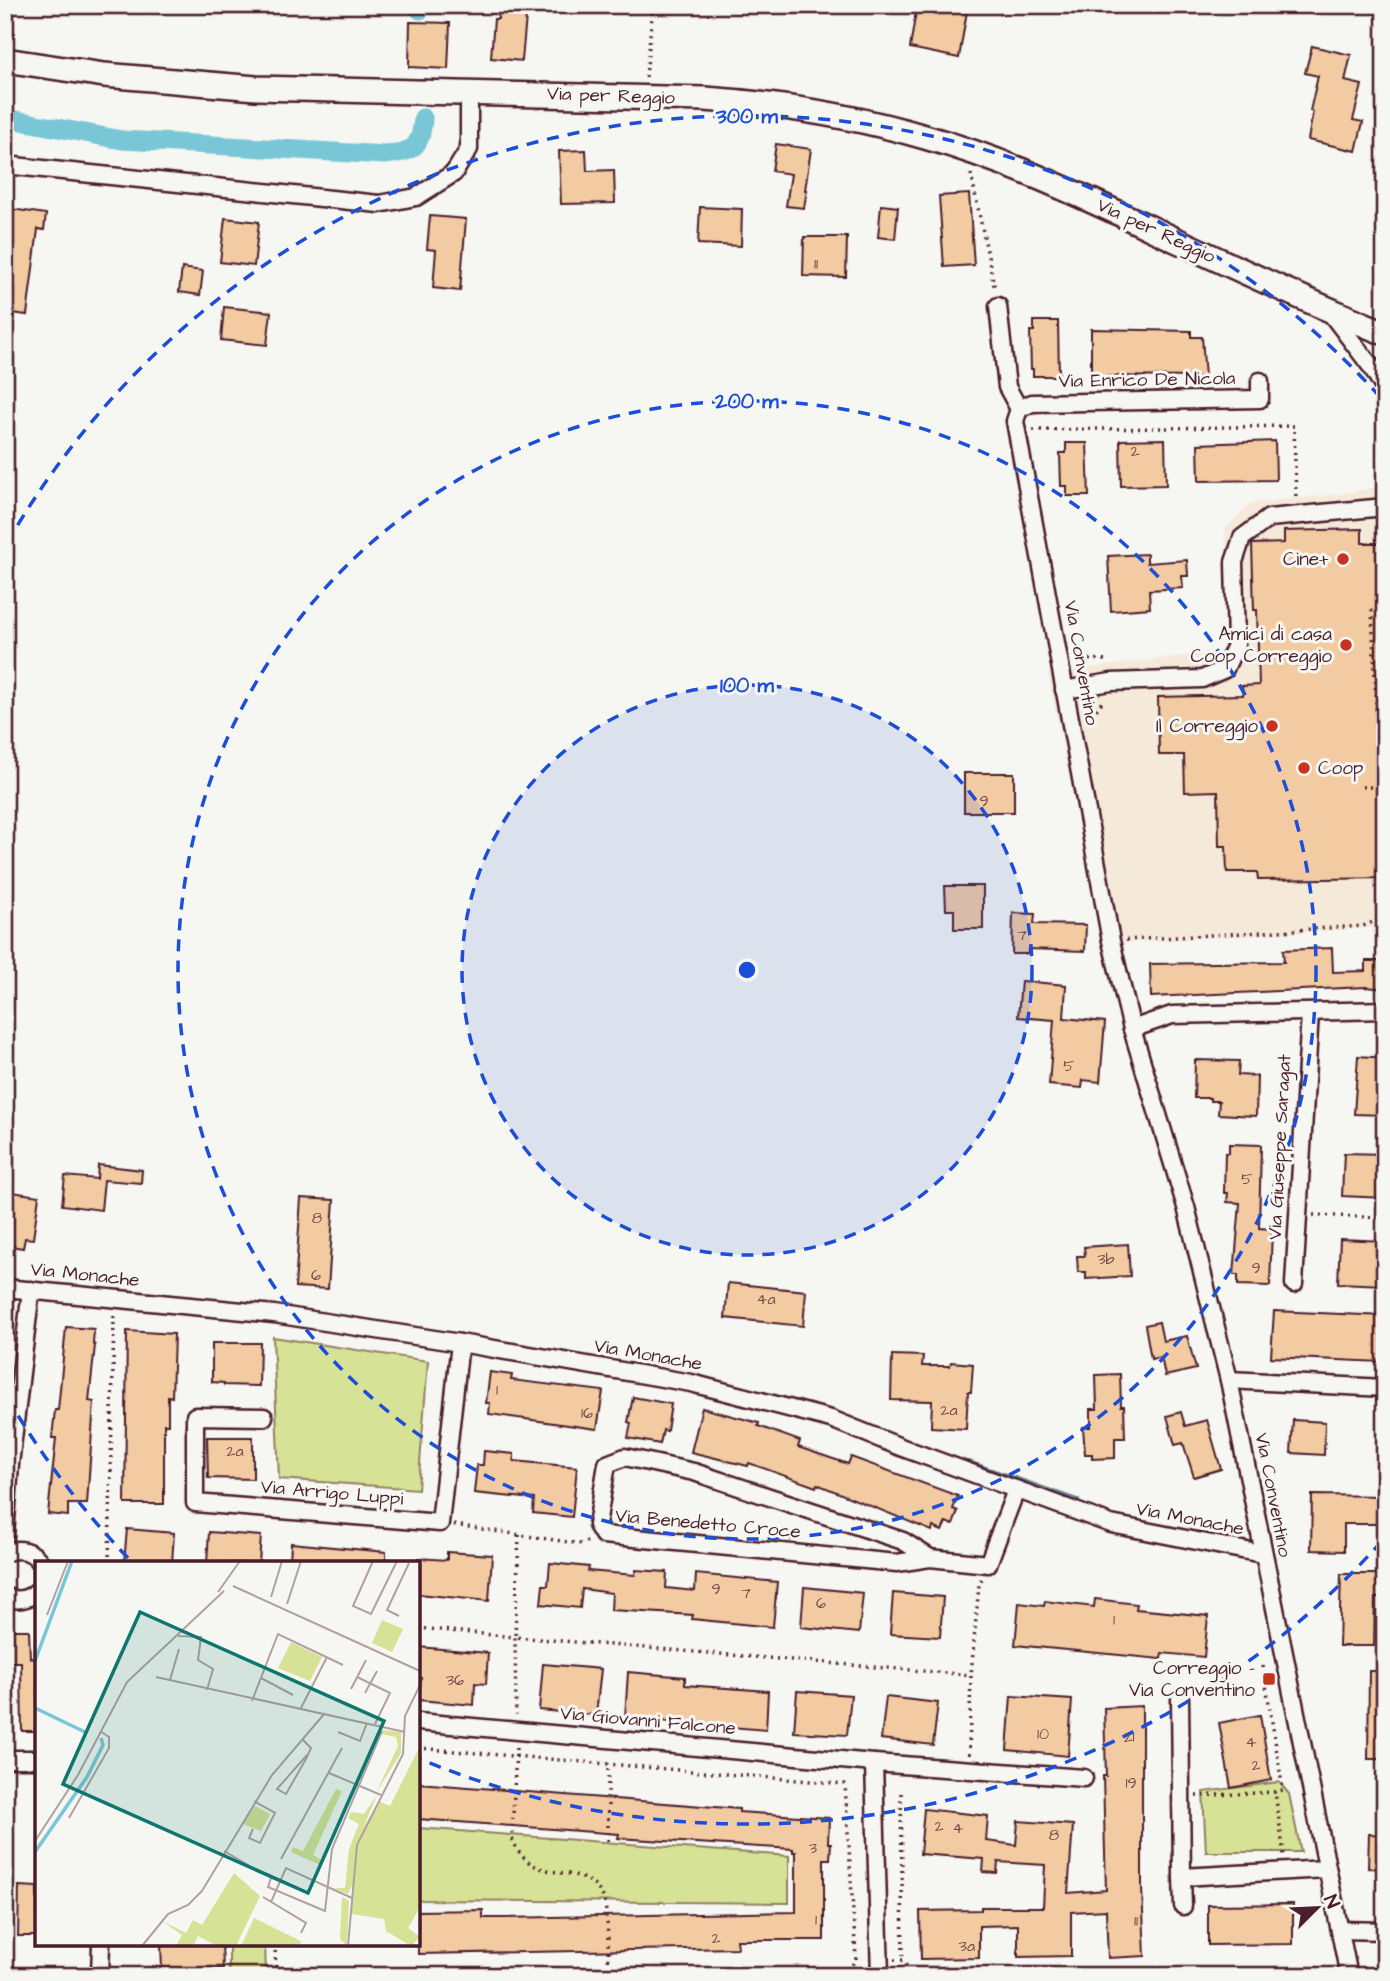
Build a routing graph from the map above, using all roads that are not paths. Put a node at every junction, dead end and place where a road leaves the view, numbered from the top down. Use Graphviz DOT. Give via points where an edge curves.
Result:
graph roads {
  1 [pos="5,60"];
  2 [pos="469,93"];
  3 [pos="5,165"];
  4 [pos="998,306"];
  5 [pos="1327,309"];
  6 [pos="1385,333"];
  7 [pos="1259,381"];
  8 [pos="1385,390"];
  9 [pos="1019,409"];
  10 [pos="1385,507"];
  11 [pos="1064,690"];
  12 [pos="1385,1010"];
  13 [pos="1310,1013"];
  14 [pos="1132,1029"];
  15 [pos="1294,1284"];
  16 [pos="5,1288"];
  17 [pos="31,1290"];
  18 [pos="460,1343"];
  19 [pos="1229,1380"];
  20 [pos="1385,1388"];
  21 [pos="264,1417"];
  22 [pos="1016,1490"];
  23 [pos="5,1536"];
  24 [pos="5,1553"];
  25 [pos="1262,1554"];
  26 [pos="930,1558"];
  27 [pos="39,1561"];
  28 [pos="35,1592"];
  29 [pos="5,1596"];
  30 [pos="1180,1698"];
  31 [pos="420,1722"];
  32 [pos="5,1759"];
  33 [pos="35,1759"];
  34 [pos="873,1763"];
  35 [pos="1084,1778"];
  36 [pos="1327,1869"];
  37 [pos="1182,1877"];
  38 [pos="1183,1906"];
  39 [pos="1341,1930"];
  40 [pos="1385,1931"];
  41 [pos="101,1946"];
  42 [pos="879,1968"];
  43 [pos="100,1976"];
  44 [pos="1349,1976"];
  1 -- 2 [label="main road, Via per Reggio" via="104,75 243,87"];
  2 -- 3 [label="street" via="469,149 454,173 416,197 379,204"];
  2 -- 5 [label="main road, Via per Reggio" via="736,102 903,131 1054,184"];
  4 -- 9 [label="street, Via Conventino" via="1007,387"];
  5 -- 6 [label="main road, Via per Reggio"];
  5 -- 8 [label="street"];
  7 -- 9 [label="street, Via Enrico De Nicola" via="1260,399 1032,403"];
  9 -- 11 [label="street, Via Conventino" via="1015,421"];
  10 -- 11 [label="street" via="1269,517 1242,538 1234,562 1236,645 1226,669 1202,679 1111,682"];
  11 -- 14 [label="street, Via Conventino"];
  12 -- 13 [label="street"];
  13 -- 14 [label="street" via="1172,1015"];
  13 -- 15 [label="street, Via Giuseppe Saragat"];
  14 -- 19 [label="street, Via Conventino" via="1185,1206"];
  16 -- 17 [label="street, Via Monache"];
  17 -- 18 [label="street, Via Monache" via="274,1314"];
  17 -- 23 [label="street"];
  18 -- 21 [label="street, Via Arrigo Luppi" via="440,1523 195,1503 195,1416"];
  18 -- 22 [label="street, Via Monache" via="691,1383 831,1419"];
  19 -- 20 [label="street"];
  19 -- 25 [label="street, Via Conventino"];
  22 -- 25 [label="street, Via Monache" via="1111,1524"];
  22 -- 26 [label="street, Via Benedetto Croce" via="988,1563"];
  24 -- 27 [label="street" via="21,1549"];
  25 -- 36 [label="street, Via Conventino"];
  26 -- 26 [label="street, Via Benedetto Croce" via="903,1541 694,1472 625,1457 607,1464 597,1525 603,1535 897,1563"];
  28 -- 29 [label="street" via="18,1600"];
  30 -- 37 [label="street"];
  31 -- 34 [label="street, Via Giovanni Falcone"];
  32 -- 33 [label="street"];
  34 -- 35 [label="street, Via Giovanni Falcone"];
  34 -- 42 [label="street"];
  36 -- 37 [label="street"];
  36 -- 39 [label="street, Via Conventino"];
  37 -- 38 [label="street"];
  39 -- 40 [label="street"];
  39 -- 44 [label="street, Via Conventino"];
  41 -- 43 [label="street"];
}
